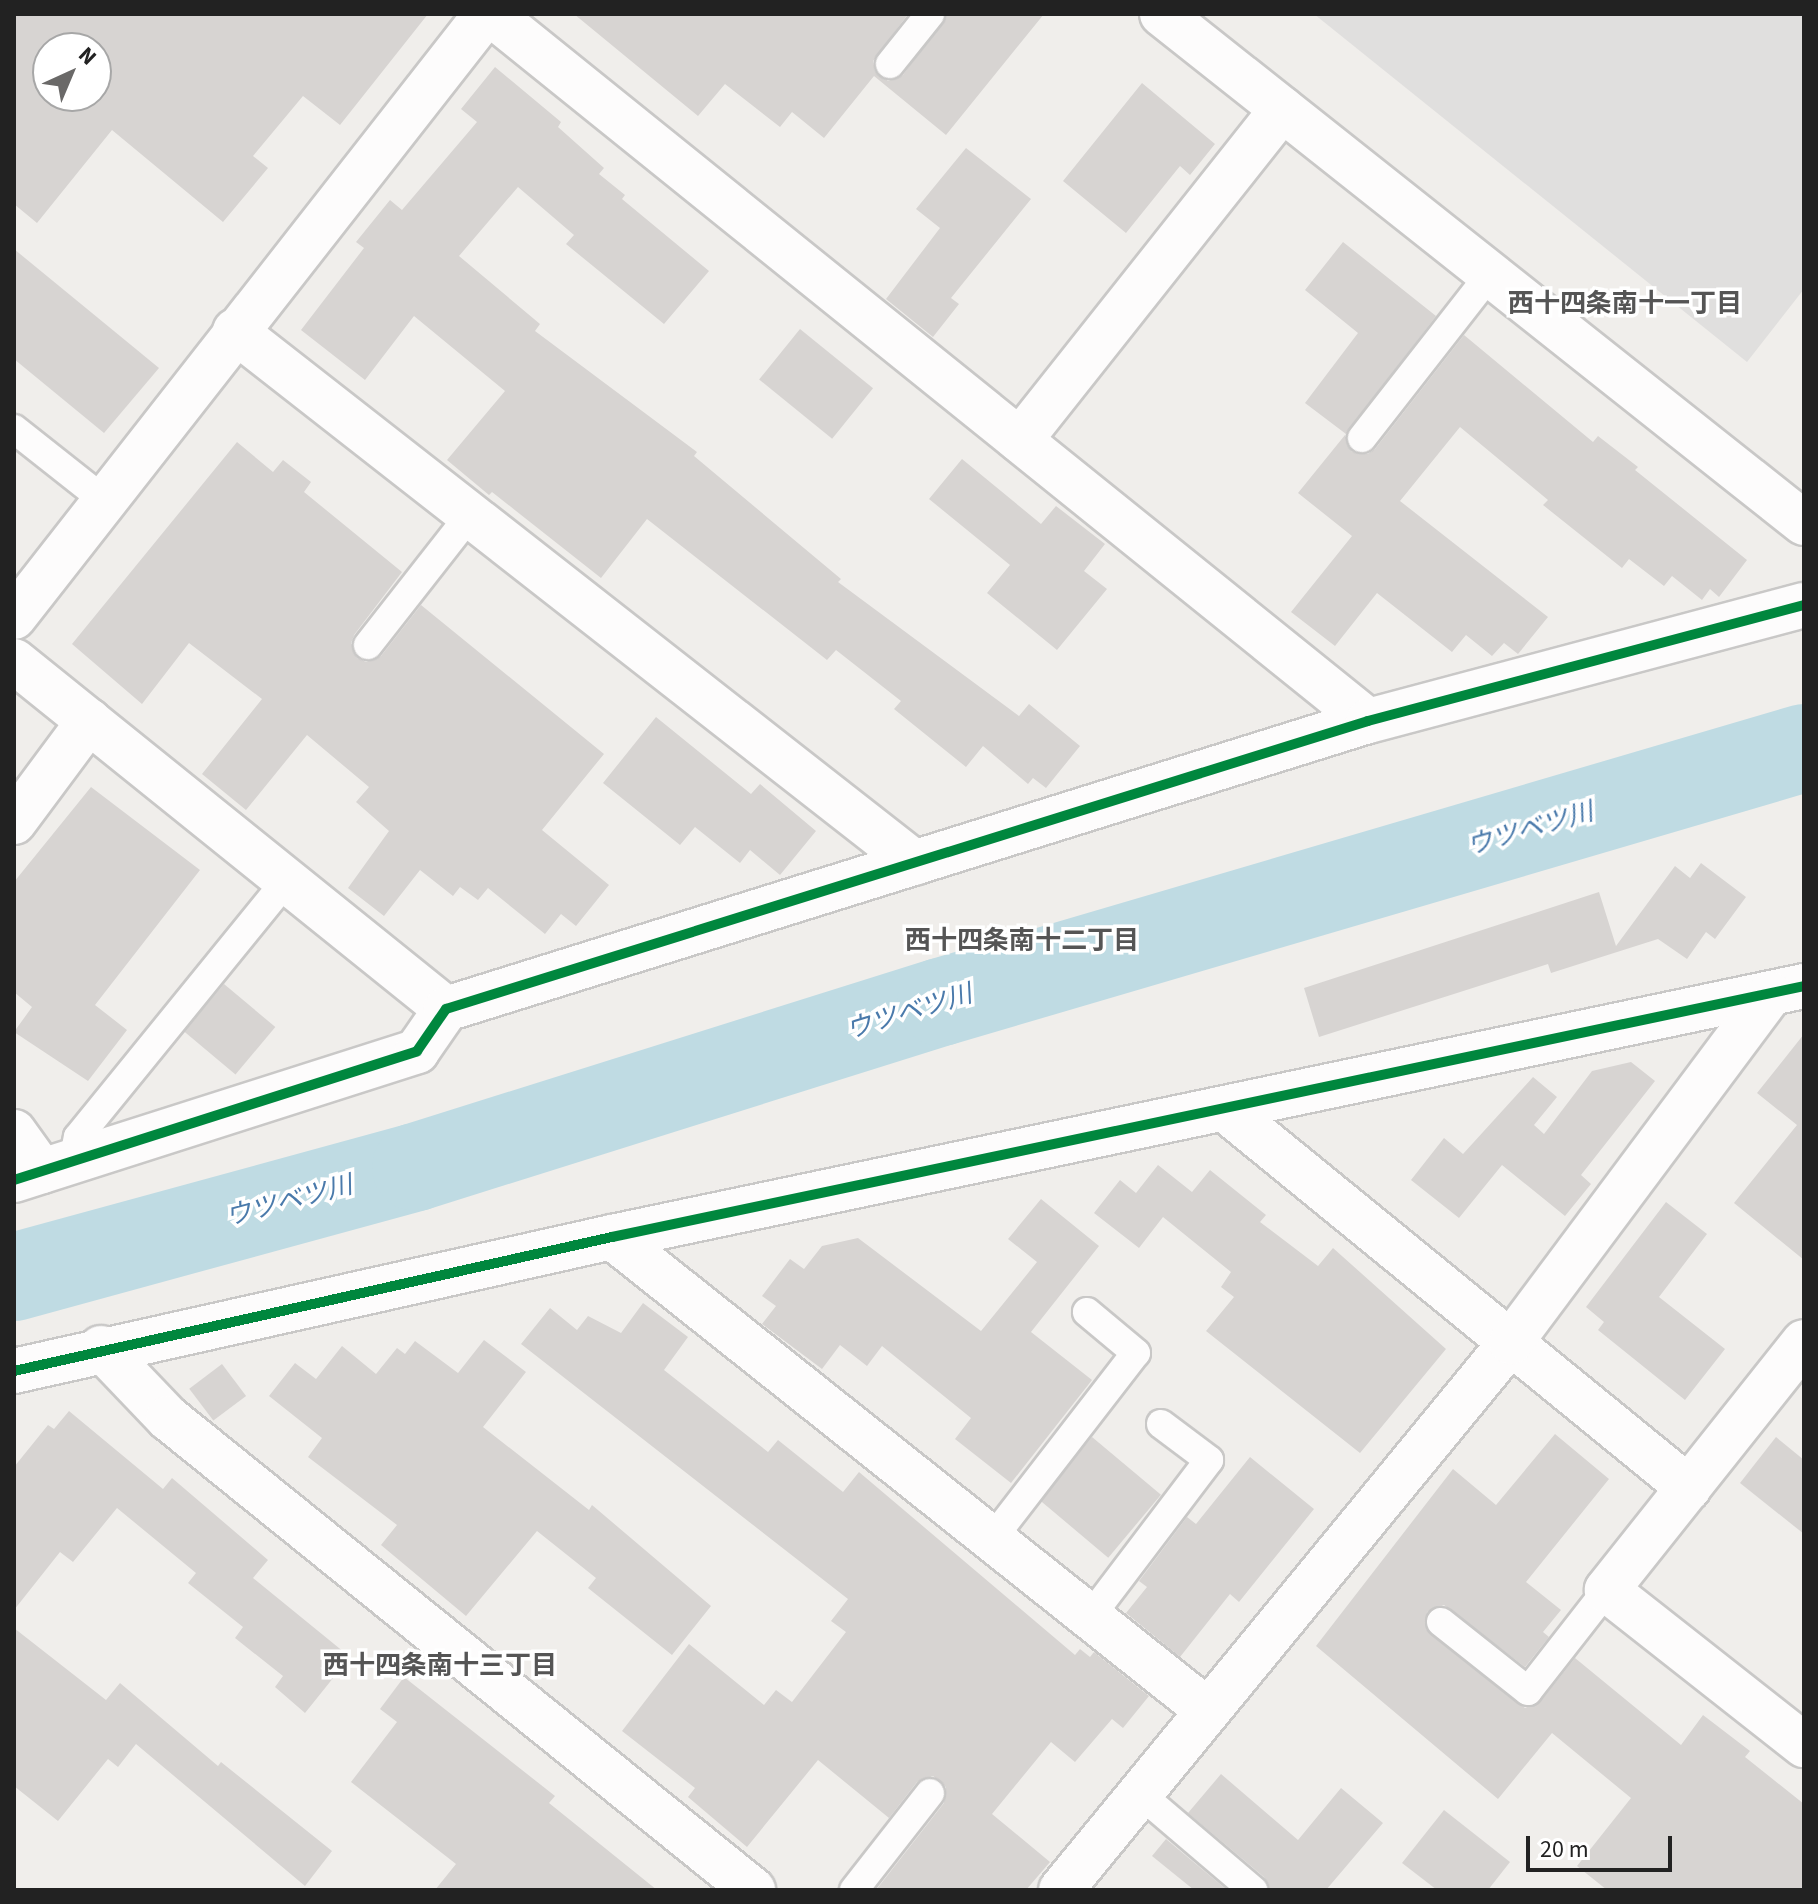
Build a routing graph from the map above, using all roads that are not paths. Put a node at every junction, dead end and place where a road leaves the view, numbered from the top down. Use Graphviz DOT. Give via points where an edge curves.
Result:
graph roads {
  1 [pos="488,14"];
  2 [pos="930,14"];
  3 [pos="1162,14"];
  4 [pos="890,64"];
  5 [pos="1282,109"];
  6 [pos="1490,274"];
  7 [pos="235,331"];
  8 [pos="14,429"];
  9 [pos="1362,438"];
  10 [pos="1020,440"];
  11 [pos="104,500"];
  12 [pos="470,515"];
  13 [pos="1804,523"];
  14 [pos="1804,605"];
  15 [pos="14,617"];
  16 [pos="368,645"];
  17 [pos="14,661"];
  18 [pos="89,721"];
  19 [pos="1368,721"];
  20 [pos="14,822"];
  21 [pos="915,863"];
  22 [pos="286,881"];
  23 [pos="1787,990"];
  24 [pos="446,1009"];
  25 [pos="1227,1111"];
  26 [pos="14,1132"];
  27 [pos="43,1171"];
  28 [pos="612,1237"];
  29 [pos="1087,1312"];
  30 [pos="1511,1342"];
  31 [pos="1804,1342"];
  32 [pos="101,1348"];
  33 [pos="14,1371"];
  34 [pos="1161,1424"];
  35 [pos="1689,1488"];
  36 [pos="992,1539"];
  37 [pos="1607,1590"];
  38 [pos="1090,1617"];
  39 [pos="1441,1622"];
  40 [pos="1207,1710"];
  41 [pos="1804,1745"];
  42 [pos="930,1793"];
  43 [pos="1139,1793"];
  44 [pos="753,1890"];
  45 [pos="854,1890"];
  46 [pos="1061,1890"];
  47 [pos="1253,1890"];
  1 -- 7 [label="street"];
  1 -- 10 [label="street"];
  2 -- 4 [label="lane"];
  3 -- 5 [label="street"];
  5 -- 6 [label="street"];
  5 -- 10 [label="street"];
  6 -- 9 [label="lane"];
  6 -- 13 [label="street"];
  7 -- 11 [label="street"];
  7 -- 12 [label="street"];
  8 -- 11 [label="lane"];
  10 -- 19 [label="street"];
  11 -- 15 [label="street"];
  12 -- 16 [label="lane"];
  12 -- 21 [label="street"];
  14 -- 19 [label="street"];
  17 -- 18 [label="street"];
  18 -- 20 [label="street"];
  18 -- 22 [label="street"];
  19 -- 21 [label="street"];
  21 -- 24 [label="street"];
  22 -- 24 [label="street"];
  22 -- 27 [label="lane" via="78,1137"];
  23 -- 25 [label="street"];
  23 -- 30 [label="street"];
  24 -- 27 [label="street" via="417,1051"];
  25 -- 28 [label="street"];
  25 -- 30 [label="street"];
  26 -- 27 [label="street"];
  28 -- 32 [label="street"];
  28 -- 36 [label="street"];
  29 -- 36 [label="lane" via="1136,1353"];
  30 -- 35 [label="street"];
  30 -- 40 [label="street"];
  31 -- 35 [label="street"];
  32 -- 33 [label="street"];
  32 -- 44 [label="street" via="168,1418"];
  34 -- 38 [label="lane" via="1209,1460"];
  35 -- 37 [label="street"];
  36 -- 38 [label="street"];
  37 -- 39 [label="lane" via="1528,1691"];
  37 -- 41 [label="street"];
  38 -- 40 [label="street"];
  40 -- 43 [label="street"];
  42 -- 45 [label="lane"];
  43 -- 46 [label="street"];
  43 -- 47 [label="lane"];
}
